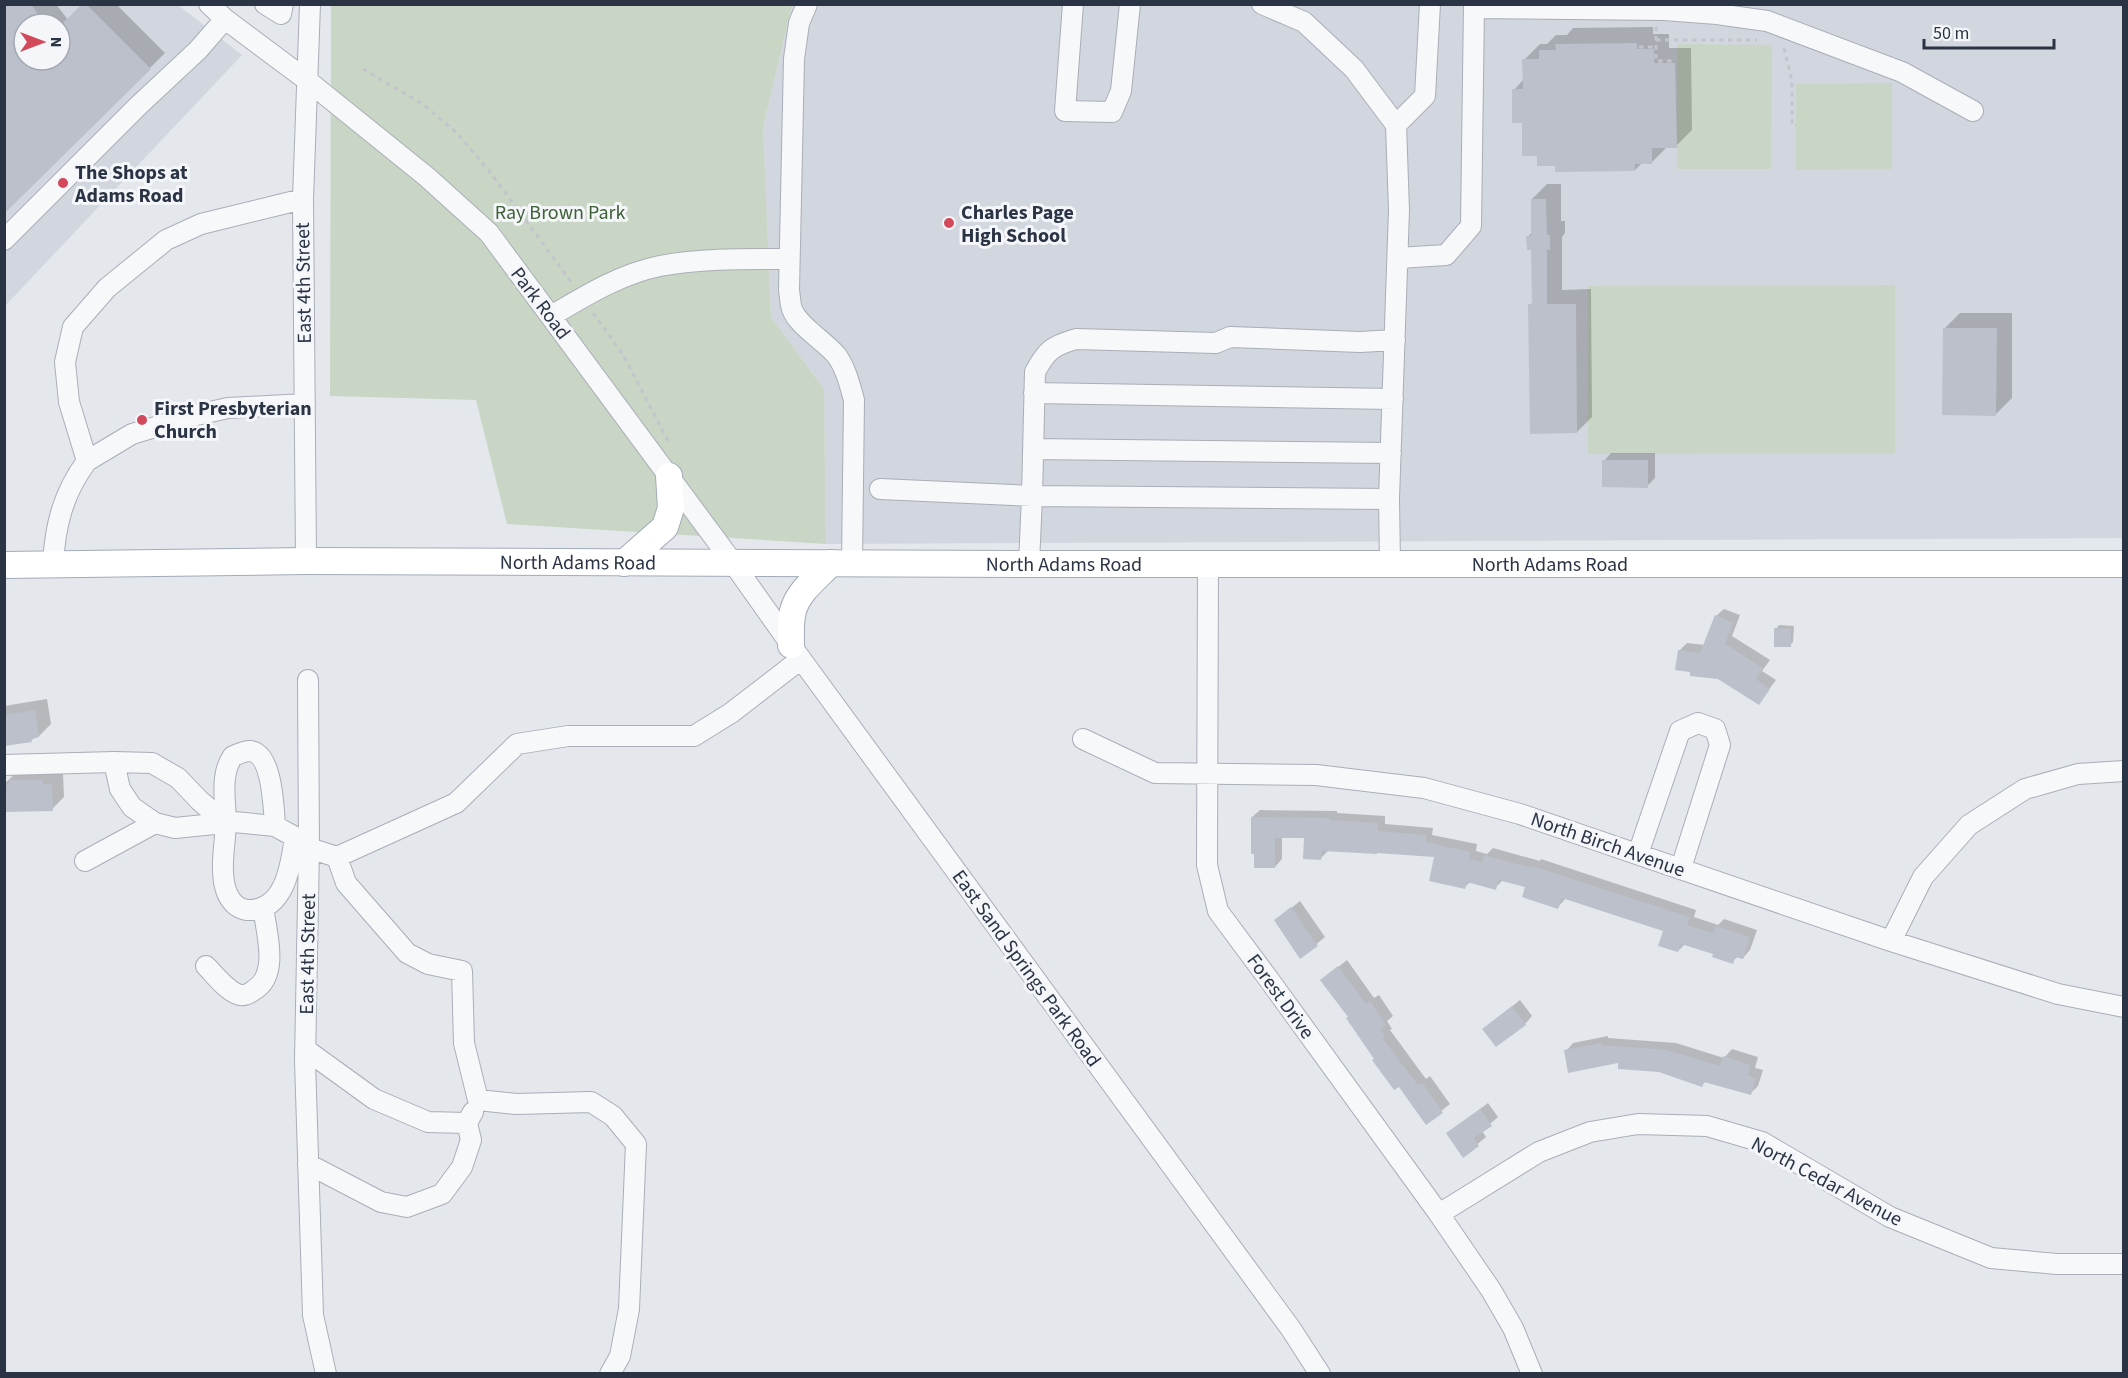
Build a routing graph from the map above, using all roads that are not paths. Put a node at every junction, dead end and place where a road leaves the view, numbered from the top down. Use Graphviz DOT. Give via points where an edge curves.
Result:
graph roads {
  1 [pos="266,4"];
  2 [pos="284,4"];
  3 [pos="310,4"];
  4 [pos="807,4"];
  5 [pos="1073,4"];
  6 [pos="1130,4"];
  7 [pos="1262,4"];
  8 [pos="1430,4"];
  9 [pos="1474,6"];
  10 [pos="1661,8"];
  11 [pos="217,9"];
  12 [pos="308,81"];
  13 [pos="1973,111"];
  14 [pos="1396,125"];
  15 [pos="303,199"];
  16 [pos="4,240"];
  17 [pos="1398,258"];
  18 [pos="789,259"];
  19 [pos="551,316"];
  20 [pos="1395,340"];
  21 [pos="1034,393"];
  22 [pos="1393,399"];
  23 [pos="305,404"];
  24 [pos="1033,449"];
  25 [pos="1391,453"];
  26 [pos="87,462"];
  27 [pos="669,476"];
  28 [pos="880,489"];
  29 [pos="1032,496"];
  30 [pos="1389,499"];
  31 [pos="306,561"];
  32 [pos="841,562"];
  33 [pos="624,563"];
  34 [pos="733,563"];
  35 [pos="53,564"];
  36 [pos="1029,564"];
  37 [pos="1208,564"];
  38 [pos="1390,564"];
  39 [pos="2124,564"];
  40 [pos="4,565"];
  41 [pos="796,652"];
  42 [pos="308,680"];
  43 [pos="1083,739"];
  44 [pos="114,762"];
  45 [pos="4,765"];
  46 [pos="2124,771"];
  47 [pos="1206,775"];
  48 [pos="155,823"];
  49 [pos="226,823"];
  50 [pos="275,826"];
  51 [pos="302,843"];
  52 [pos="1638,854"];
  53 [pos="337,857"];
  54 [pos="85,861"];
  55 [pos="1681,868"];
  56 [pos="263,907"];
  57 [pos="1891,941"];
  58 [pos="206,966"];
  59 [pos="2124,1007"];
  60 [pos="305,1055"];
  61 [pos="478,1100"];
  62 [pos="467,1123"];
  63 [pos="308,1164"];
  64 [pos="1439,1214"];
  65 [pos="2124,1264"];
  66 [pos="326,1374"];
  67 [pos="610,1374"];
  68 [pos="1320,1374"];
  69 [pos="1532,1374"];
  1 -- 2 [label="street" via="280,14"];
  3 -- 12 [label="street, East 4th Street"];
  4 -- 18 [label="street" via="799,23 794,59"];
  5 -- 6 [label="street" via="1065,111 1112,112 1121,91"];
  7 -- 14 [label="street" via="1304,22 1354,69"];
  8 -- 14 [label="street" via="1425,96"];
  9 -- 10 [label="street"];
  9 -- 17 [label="street" via="1472,226 1446,255"];
  10 -- 13 [label="street" via="1767,21 1902,72"];
  11 -- 12 [label="street, Park Road"];
  11 -- 16 [label="street" via="198,50"];
  12 -- 15 [label="street, East 4th Street"];
  12 -- 19 [label="street, Park Road" via="427,177 489,233"];
  14 -- 17 [label="street"];
  15 -- 23 [label="street, East 4th Street"];
  15 -- 26 [label="street" via="201,224 166,240 107,288 74,327 65,362 76,430"];
  17 -- 20 [label="street"];
  18 -- 19 [label="street" via="659,266 608,284"];
  18 -- 32 [label="street" via="792,310 838,358 854,400"];
  19 -- 27 [label="street, Park Road"];
  20 -- 21 [label="street" via="1076,339 1057,344 1044,356 1035,372"];
  20 -- 22 [label="street"];
  21 -- 22 [label="street"];
  21 -- 24 [label="street"];
  22 -- 25 [label="street"];
  23 -- 26 [label="street" via="228,408 192,416 132,434"];
  23 -- 31 [label="street, East 4th Street"];
  24 -- 25 [label="street"];
  24 -- 29 [label="street"];
  25 -- 30 [label="street"];
  26 -- 35 [label="street" via="73,479 58,520"];
  27 -- 33 [label="main road" via="671,508 664,526"];
  27 -- 34 [label="street, Park Road"];
  28 -- 29 [label="street"];
  29 -- 30 [label="street"];
  29 -- 36 [label="street"];
  30 -- 38 [label="street"];
  31 -- 33 [label="main road, North Adams Road"];
  31 -- 35 [label="main road, North Adams Road"];
  32 -- 34 [label="main road, North Adams Road"];
  32 -- 36 [label="main road, North Adams Road"];
  32 -- 41 [label="main road" via="796,602 792,616"];
  33 -- 34 [label="main road, North Adams Road"];
  34 -- 41 [label="street, East Sand Springs Park Road"];
  35 -- 40 [label="main road, North Adams Road"];
  36 -- 37 [label="main road, North Adams Road"];
  37 -- 38 [label="main road, North Adams Road"];
  37 -- 47 [label="street, Forest Drive"];
  38 -- 39 [label="main road, North Adams Road"];
  41 -- 53 [label="street" via="731,713 694,736 568,736 517,744 456,803"];
  41 -- 68 [label="street, East Sand Springs Park Road"];
  42 -- 51 [label="street"];
  43 -- 47 [label="street, North Birch Avenue" via="1155,773"];
  44 -- 45 [label="street"];
  44 -- 48 [label="street" via="120,789 132,807"];
  44 -- 49 [label="street" via="152,763 178,778"];
  46 -- 57 [label="street" via="2078,774 2025,789 1969,825 1923,877"];
  47 -- 52 [label="street, North Birch Avenue" via="1316,775 1424,788 1520,814"];
  47 -- 64 [label="street, Forest Drive" via="1207,865 1218,911"];
  48 -- 49 [label="street" via="175,828"];
  48 -- 54 [label="street"];
  49 -- 50 [label="street"];
  49 -- 50 [label="street" via="227,768 233,756 249,751 257,753 267,770"];
  49 -- 56 [label="street" via="227,893 236,906 246,910"];
  50 -- 51 [label="street"];
  51 -- 53 [label="street"];
  51 -- 56 [label="street" via="279,894"];
  51 -- 60 [label="street, East 4th Street"];
  52 -- 55 [label="street, North Birch Avenue"];
  52 -- 55 [label="street" via="1680,732 1698,723 1715,729 1720,745"];
  53 -- 61 [label="street" via="346,884 407,953 428,964 462,971 464,1043"];
  55 -- 57 [label="street, North Birch Avenue"];
  56 -- 58 [label="street" via="270,956 267,976 260,987 247,995 238,994"];
  57 -- 59 [label="street, North Birch Avenue" via="2058,994"];
  60 -- 62 [label="street" via="374,1099 428,1122"];
  60 -- 63 [label="street, East 4th Street"];
  61 -- 62 [label="street"];
  61 -- 67 [label="street" via="516,1104 591,1102 613,1116 636,1144 628,1309 620,1356"];
  62 -- 63 [label="street" via="471,1140 462,1167 442,1194 408,1207 381,1202"];
  63 -- 66 [label="street, East 4th Street" via="313,1315"];
  64 -- 65 [label="street, North Cedar Avenue" via="1539,1152 1590,1132 1638,1124 1707,1126 1762,1142 1890,1217 1991,1258 2057,1264"];
  64 -- 69 [label="street, Forest Drive" via="1502,1309"];
}
